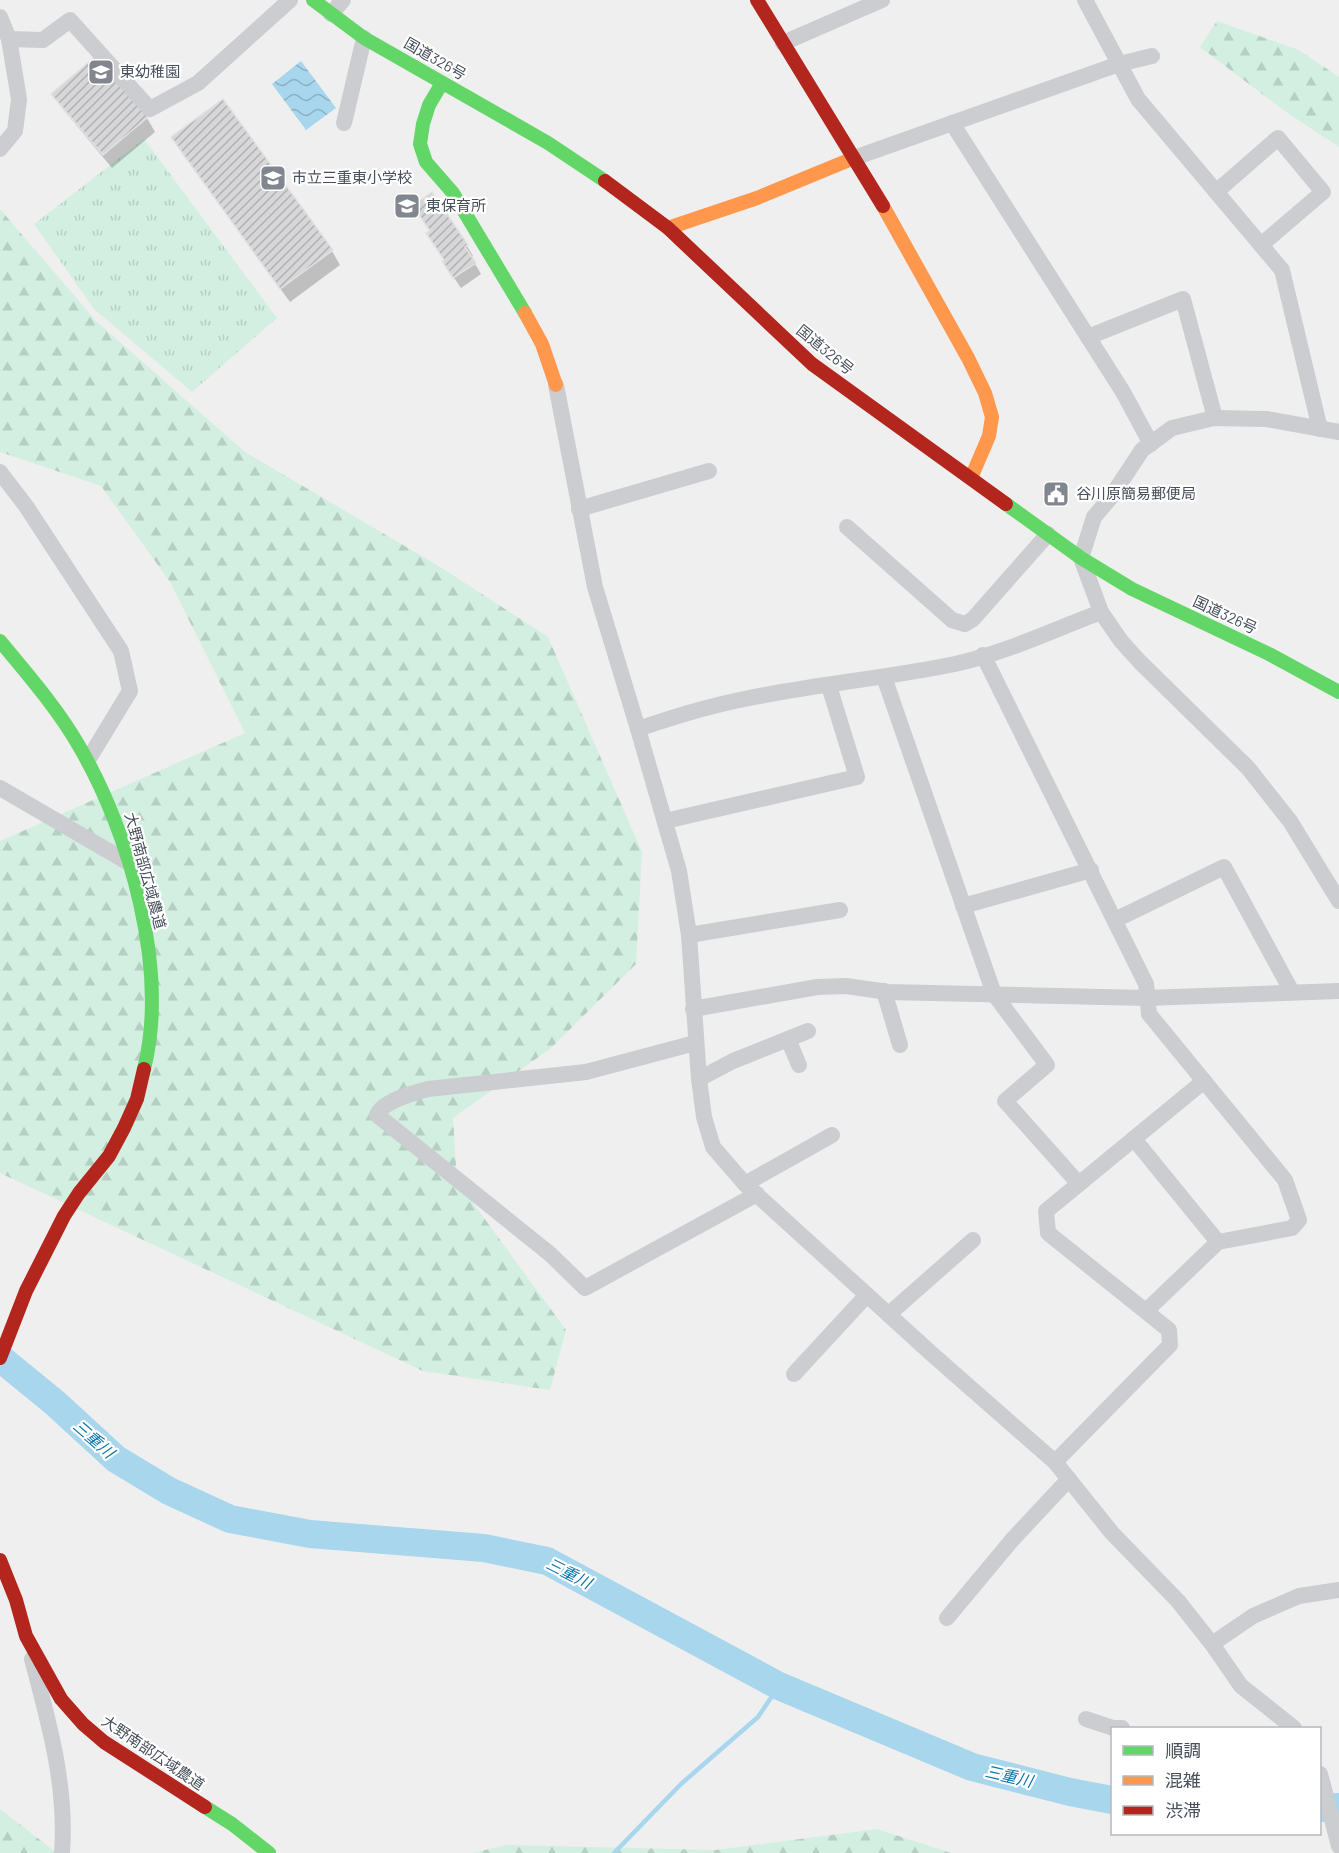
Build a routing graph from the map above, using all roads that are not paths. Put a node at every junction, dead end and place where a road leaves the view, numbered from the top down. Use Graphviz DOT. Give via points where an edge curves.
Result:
graph roads {
  1 [pos="290,0"];
  2 [pos="313,0"];
  3 [pos="343,0"];
  4 [pos="757,0"];
  5 [pos="882,0"];
  6 [pos="1085,0"];
  7 [pos="331,14"];
  8 [pos="0,17"];
  9 [pos="364,38"];
  10 [pos="9,39"];
  11 [pos="783,43"];
  12 [pos="1152,56"];
  13 [pos="1119,63"];
  14 [pos="442,82"];
  15 [pos="344,123"];
  16 [pos="952,123"];
  17 [pos="0,149"];
  18 [pos="854,158"];
  19 [pos="1216,192"];
  20 [pos="668,228"];
  21 [pos="1261,245"];
  22 [pos="1088,337"];
  23 [pos="556,385"];
  24 [pos="1215,418"];
  25 [pos="1320,429"];
  26 [pos="1339,432"];
  27 [pos="1151,444"];
  28 [pos="709,471"];
  29 [pos="0,472"];
  30 [pos="971,478"];
  31 [pos="579,509"];
  32 [pos="847,527"];
  33 [pos="1048,534"];
  34 [pos="1081,558"];
  35 [pos="1101,612"];
  36 [pos="0,641"];
  37 [pos="983,655"];
  38 [pos="884,677"];
  39 [pos="829,686"];
  40 [pos="1339,692"];
  41 [pos="638,729"];
  42 [pos="88,760"];
  43 [pos="0,788"];
  44 [pos="665,821"];
  45 [pos="129,863"];
  46 [pos="1091,870"];
  47 [pos="1339,901"];
  48 [pos="963,906"];
  49 [pos="840,910"];
  50 [pos="1115,920"];
  51 [pos="689,935"];
  52 [pos="884,991"];
  53 [pos="1339,991"];
  54 [pos="1292,992"];
  55 [pos="994,994"];
  56 [pos="1146,998"];
  57 [pos="693,1009"];
  58 [pos="808,1031"];
  59 [pos="788,1039"];
  60 [pos="695,1043"];
  61 [pos="900,1045"];
  62 [pos="799,1065"];
  63 [pos="699,1079"];
  64 [pos="1204,1081"];
  65 [pos="832,1136"];
  66 [pos="1134,1139"];
  67 [pos="1079,1184"];
  68 [pos="751,1189"];
  69 [pos="973,1240"];
  70 [pos="1218,1242"];
  71 [pos="867,1295"];
  72 [pos="1146,1311"];
  73 [pos="889,1314"];
  74 [pos="0,1358"];
  75 [pos="794,1374"];
  76 [pos="1055,1462"];
  77 [pos="1069,1479"];
  78 [pos="0,1560"];
  79 [pos="1339,1590"];
  80 [pos="947,1618"];
  81 [pos="26,1635"];
  82 [pos="1212,1644"];
  83 [pos="1086,1719"];
  84 [pos="1111,1727"];
  85 [pos="1289,1727"];
  86 [pos="1321,1778"];
  87 [pos="1339,1846"];
  88 [pos="62,1853"];
  89 [pos="269,1853"];
  1 -- 10 [label="street" via="198,83 150,110 70,20 43,40"];
  2 -- 7 [label="main road, 国道326号"];
  3 -- 7 [label="street"];
  4 -- 11 [label="main road"];
  5 -- 11 [label="street"];
  6 -- 13 [label="street"];
  7 -- 9 [label="main road, 国道326号"];
  8 -- 10 [label="street"];
  9 -- 14 [label="main road, 国道326号"];
  9 -- 15 [label="street"];
  10 -- 17 [label="street" via="19,99 15,131"];
  11 -- 18 [label="main road"];
  12 -- 13 [label="street"];
  13 -- 16 [label="street"];
  13 -- 19 [label="street" via="1138,99"];
  14 -- 20 [label="main road, 国道326号" via="548,143"];
  14 -- 23 [label="main road" via="423,124 420,144 426,162 453,193 528,317"];
  16 -- 18 [label="street"];
  16 -- 22 [label="street"];
  18 -- 20 [label="main road" via="757,198"];
  18 -- 30 [label="main road" via="898,230 985,393 992,417 989,436"];
  19 -- 21 [label="street"];
  19 -- 21 [label="street" via="1278,138 1323,192"];
  20 -- 30 [label="main road, 国道326号" via="812,364"];
  21 -- 25 [label="street" via="1282,270"];
  22 -- 24 [label="street" via="1183,299"];
  22 -- 27 [label="street"];
  23 -- 31 [label="street"];
  24 -- 25 [label="street" via="1266,419"];
  24 -- 27 [label="street" via="1172,428"];
  25 -- 26 [label="street"];
  27 -- 34 [label="street" via="1142,450 1094,517"];
  28 -- 31 [label="street"];
  29 -- 42 [label="street" via="121,651 130,691"];
  30 -- 33 [label="main road, 国道326号"];
  31 -- 41 [label="street" via="595,588"];
  32 -- 33 [label="street" via="952,620 964,624 973,619"];
  33 -- 34 [label="main road, 国道326号"];
  34 -- 35 [label="street"];
  34 -- 40 [label="main road, 国道326号" via="1132,589"];
  35 -- 37 [label="street"];
  35 -- 47 [label="street" via="1140,662 1248,768 1290,821"];
  36 -- 42 [label="main road, 大野南部広域農道"];
  37 -- 38 [label="street"];
  37 -- 46 [label="street"];
  38 -- 39 [label="street"];
  38 -- 48 [label="street"];
  39 -- 41 [label="street" via="736,701"];
  39 -- 44 [label="street" via="857,777"];
  41 -- 44 [label="street"];
  42 -- 45 [label="main road, 大野南部広域農道" via="111,807"];
  43 -- 45 [label="street"];
  44 -- 51 [label="street" via="679,872"];
  45 -- 74 [label="main road, 大野南部広域農道" via="145,922 152,1035 137,1099 111,1154 72,1203 26,1292"];
  46 -- 48 [label="street"];
  46 -- 50 [label="street"];
  48 -- 55 [label="street"];
  49 -- 51 [label="street"];
  50 -- 54 [label="street" via="1224,867"];
  50 -- 56 [label="street" via="1146,984"];
  51 -- 57 [label="street"];
  52 -- 55 [label="street"];
  52 -- 57 [label="street" via="817,987"];
  52 -- 61 [label="street"];
  53 -- 54 [label="street"];
  54 -- 56 [label="street"];
  55 -- 56 [label="street"];
  55 -- 67 [label="street" via="1047,1065 1005,1101"];
  56 -- 64 [label="street" via="1149,1014"];
  57 -- 60 [label="street"];
  58 -- 59 [label="street"];
  59 -- 62 [label="street"];
  59 -- 63 [label="street"];
  60 -- 63 [label="street"];
  60 -- 68 [label="street" via="586,1072 428,1089 404,1096 379,1109 377,1115 550,1254 585,1288"];
  63 -- 68 [label="street" via="713,1147"];
  64 -- 66 [label="street"];
  64 -- 70 [label="street" via="1284,1180 1299,1220 1292,1228"];
  65 -- 68 [label="street"];
  66 -- 67 [label="street"];
  66 -- 70 [label="street"];
  67 -- 72 [label="street" via="1046,1211 1048,1233"];
  68 -- 71 [label="street"];
  69 -- 73 [label="street"];
  70 -- 72 [label="street"];
  71 -- 73 [label="street"];
  71 -- 75 [label="street"];
  72 -- 76 [label="street" via="1169,1330 1170,1345"];
  73 -- 76 [label="street"];
  76 -- 77 [label="street"];
  77 -- 80 [label="street"];
  77 -- 82 [label="street"];
  78 -- 81 [label="main road, 大野南部広域農道"];
  79 -- 82 [label="street" via="1299,1596 1253,1616"];
  81 -- 88 [label="street" via="54,1744 63,1798"];
  81 -- 89 [label="main road, 大野南部広域農道" via="61,1699 83,1724"];
  82 -- 85 [label="street" via="1241,1686"];
  83 -- 84 [label="street"];
  86 -- 87 [label="street"];
}
